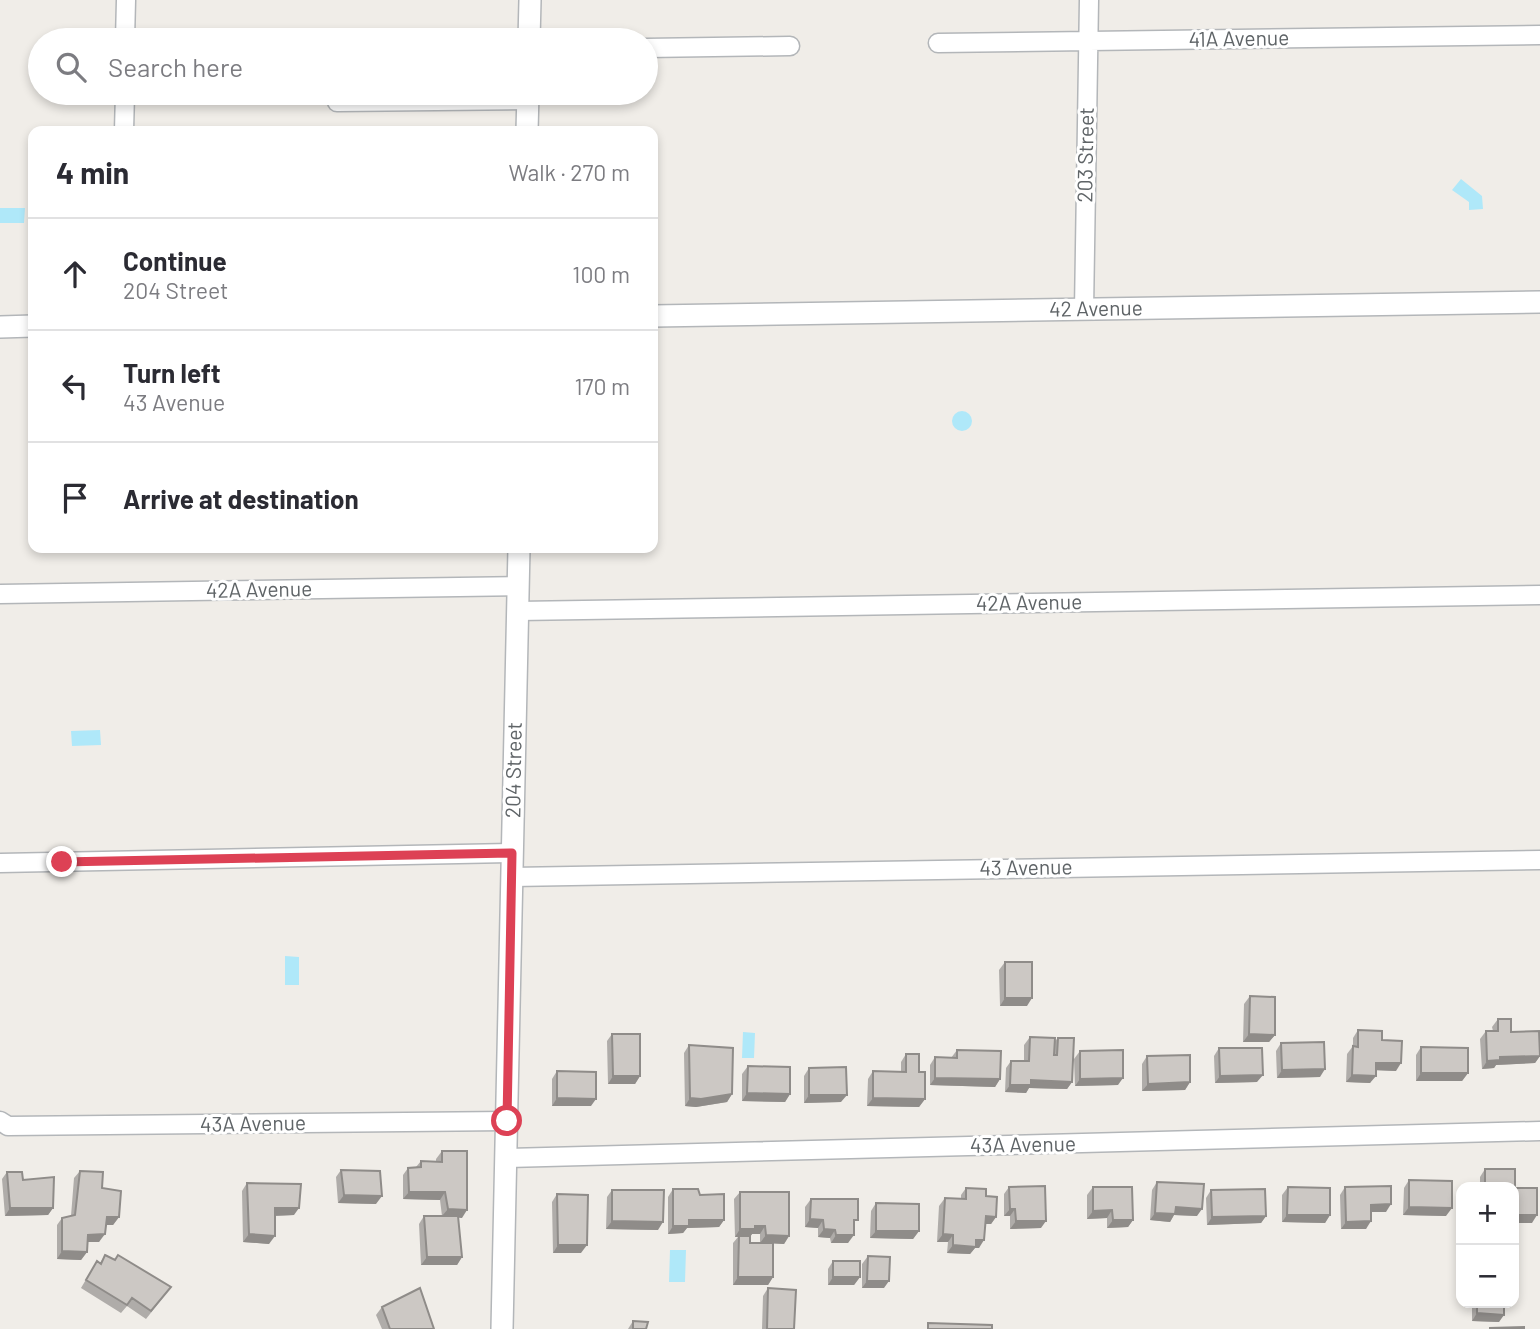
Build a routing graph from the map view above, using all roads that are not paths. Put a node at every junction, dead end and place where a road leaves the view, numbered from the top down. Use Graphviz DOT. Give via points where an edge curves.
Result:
graph roads {
  1 [pos="126,0"];
  2 [pos="530,0"];
  3 [pos="1089,0"];
  4 [pos="125,28"];
  5 [pos="529,28"];
  6 [pos="1540,35"];
  7 [pos="1088,41"];
  8 [pos="938,43"];
  9 [pos="789,46"];
  10 [pos="658,48"];
  11 [pos="125,105"];
  12 [pos="528,105"];
  13 [pos="124,126"];
  14 [pos="527,126"];
  15 [pos="1540,302"];
  16 [pos="1084,310"];
  17 [pos="658,316"];
  18 [pos="28,326"];
  19 [pos="0,327"];
  20 [pos="519,553"];
  21 [pos="519,586"];
  22 [pos="0,594"];
  23 [pos="1540,594"];
  24 [pos="518,611"];
  25 [pos="512,853"];
  26 [pos="1540,860"];
  27 [pos="0,863"];
  28 [pos="512,877"];
  29 [pos="0,1121"];
  30 [pos="507,1121"];
  31 [pos="1540,1131"];
  32 [pos="506,1158"];
  33 [pos="502,1329"];
  1 -- 4 [label="street"];
  2 -- 5 [label="street"];
  3 -- 7 [label="street, 203 Street"];
  6 -- 7 [label="street, 41A Avenue"];
  7 -- 8 [label="street, 41A Avenue"];
  7 -- 16 [label="street, 203 Street"];
  9 -- 10 [label="street"];
  11 -- 13 [label="street"];
  12 -- 14 [label="street"];
  15 -- 16 [label="street, 42 Avenue"];
  16 -- 17 [label="street, 42 Avenue"];
  18 -- 19 [label="street"];
  20 -- 21 [label="street, 204 Street"];
  21 -- 22 [label="street, 42A Avenue"];
  21 -- 24 [label="street, 204 Street"];
  23 -- 24 [label="street, 42A Avenue"];
  24 -- 25 [label="street, 204 Street"];
  25 -- 27 [label="street"];
  25 -- 28 [label="street, 204 Street"];
  26 -- 28 [label="street, 43 Avenue"];
  28 -- 30 [label="street, 204 Street"];
  29 -- 30 [label="street, 43A Avenue" via="8,1126"];
  30 -- 32 [label="street, 204 Street"];
  31 -- 32 [label="street, 43A Avenue"];
  32 -- 33 [label="street, 204 Street"];
}
